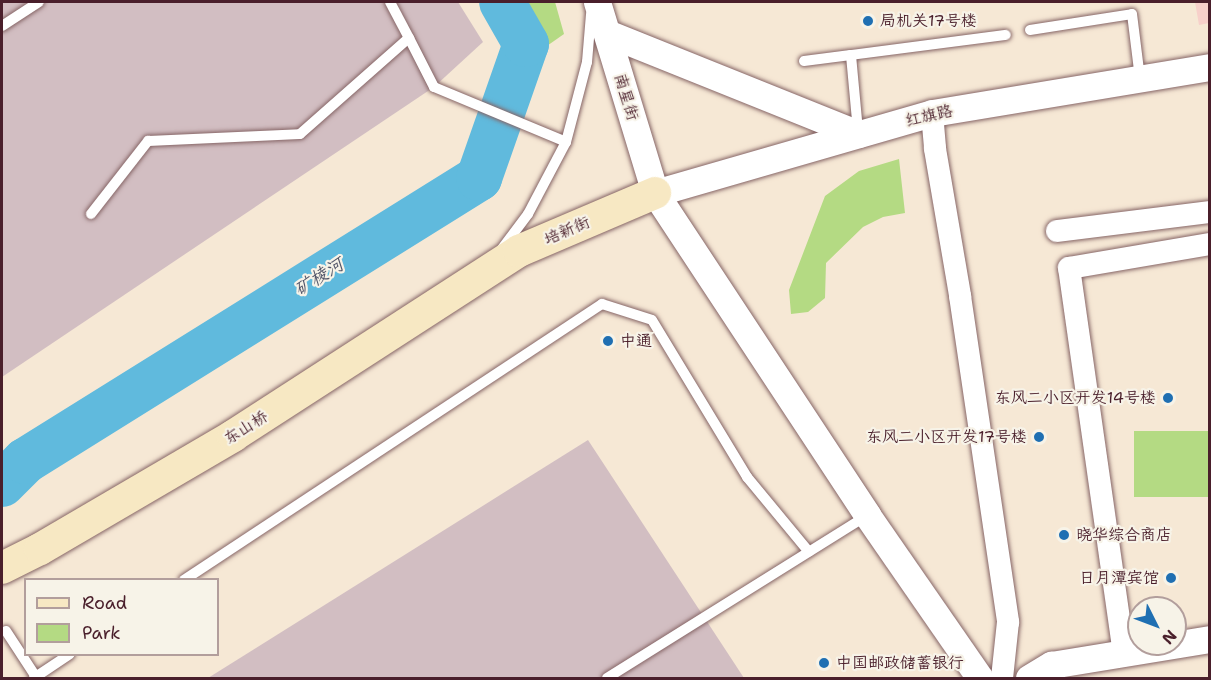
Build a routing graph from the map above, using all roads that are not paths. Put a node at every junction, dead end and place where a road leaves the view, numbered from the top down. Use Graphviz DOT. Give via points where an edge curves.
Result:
graph roads {
  1 [pos="39,2"];
  2 [pos="390,2"];
  3 [pos="591,2"];
  4 [pos="597,2"];
  5 [pos="2,26"];
  6 [pos="1030,30"];
  7 [pos="607,33"];
  8 [pos="1006,35"];
  9 [pos="409,38"];
  10 [pos="852,54"];
  11 [pos="804,61"];
  12 [pos="1209,67"];
  13 [pos="1140,79"];
  14 [pos="932,113"];
  15 [pos="858,134"];
  16 [pos="566,142"];
  17 [pos="654,193"];
  18 [pos="1209,212"];
  19 [pos="91,214"];
  20 [pos="1057,231"];
  21 [pos="1209,244"];
  22 [pos="482,274"];
  23 [pos="867,515"];
  24 [pos="809,552"];
  25 [pos="2,568"];
  26 [pos="186,578"];
  27 [pos="6,631"];
  28 [pos="1209,639"];
  29 [pos="1124,654"];
  30 [pos="67,656"];
  31 [pos="35,678"];
  32 [pos="607,678"];
  33 [pos="980,678"];
  34 [pos="1002,678"];
  35 [pos="1029,678"];
  1 -- 5 [label="lane"];
  2 -- 9 [label="lane"];
  3 -- 16 [label="lane" via="587,62"];
  4 -- 7 [label="street, 南星街"];
  6 -- 13 [label="lane" via="1132,14"];
  7 -- 15 [label="street"];
  7 -- 17 [label="street, 南星街"];
  8 -- 10 [label="lane"];
  9 -- 16 [label="lane" via="434,87"];
  9 -- 19 [label="lane" via="300,134 148,141"];
  10 -- 11 [label="lane"];
  10 -- 15 [label="lane"];
  12 -- 13 [label="street, 红旗路"];
  13 -- 14 [label="street, 红旗路"];
  14 -- 15 [label="street, 红旗路"];
  14 -- 34 [label="street" via="1008,622"];
  15 -- 17 [label="street, 红旗路"];
  16 -- 22 [label="lane" via="528,214"];
  17 -- 22 [label="main road, 培新街" via="519,251"];
  17 -- 23 [label="street, 南星街"];
  18 -- 20 [label="street"];
  21 -- 29 [label="street" via="1069,268"];
  22 -- 25 [label="main road, 东山桥" via="234,436"];
  23 -- 24 [label="lane"];
  23 -- 33 [label="street, 南星街"];
  24 -- 26 [label="lane" via="747,477 652,320 602,304"];
  24 -- 32 [label="lane"];
  27 -- 31 [label="lane"];
  28 -- 29 [label="street"];
  29 -- 35 [label="street" via="1051,665"];
  30 -- 31 [label="lane"];
}
